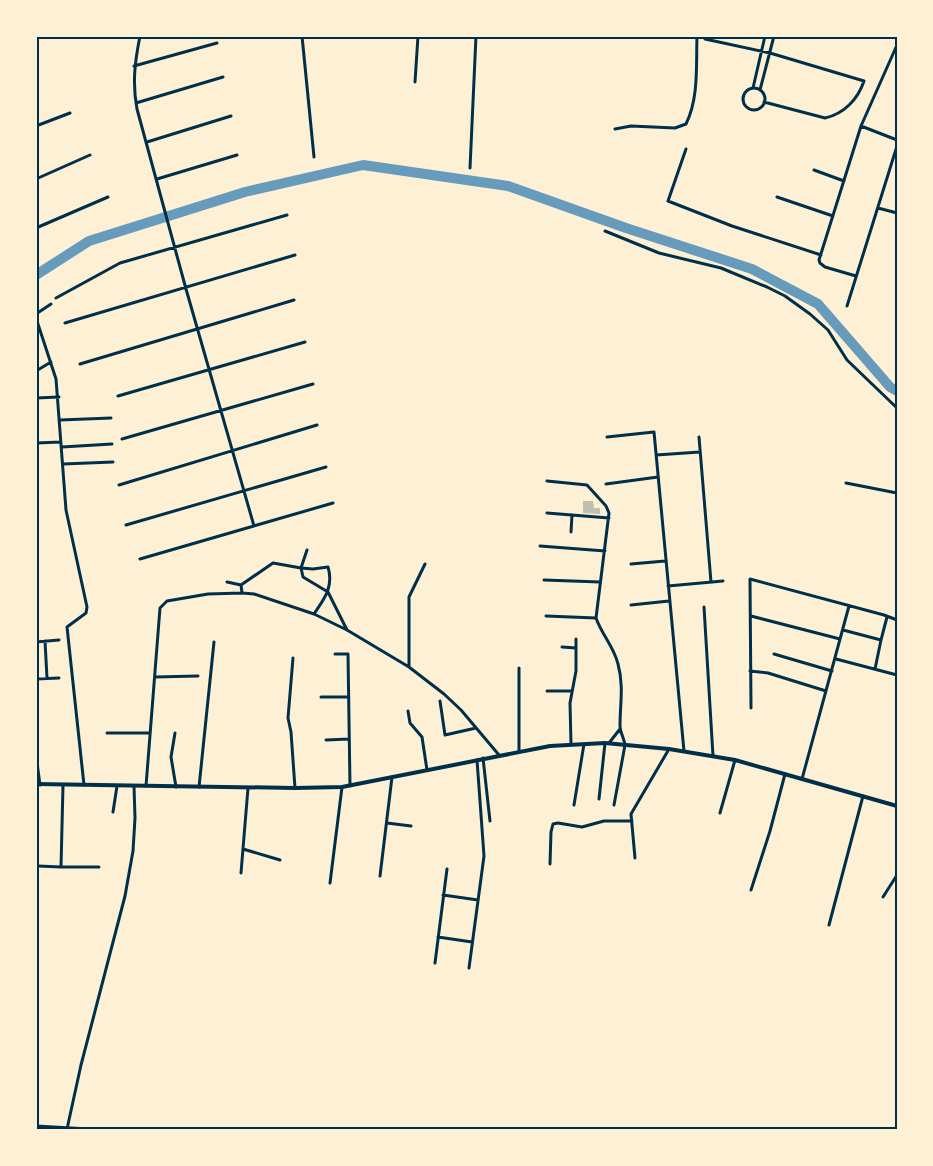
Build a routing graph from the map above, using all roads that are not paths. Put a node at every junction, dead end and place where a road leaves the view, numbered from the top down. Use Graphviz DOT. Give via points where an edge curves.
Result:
graph roads {
  1 [pos="140,36"];
  2 [pos="302,36"];
  3 [pos="418,36"];
  4 [pos="476,36"];
  5 [pos="697,36"];
  6 [pos="765,36"];
  7 [pos="774,36"];
  8 [pos="705,38"];
  9 [pos="217,43"];
  10 [pos="897,45"];
  11 [pos="761,51"];
  12 [pos="770,53"];
  13 [pos="134,66"];
  14 [pos="223,77"];
  15 [pos="415,82"];
  16 [pos="753,88"];
  17 [pos="760,90"];
  18 [pos="136,102"];
  19 [pos="764,102"];
  20 [pos="70,113"];
  21 [pos="231,116"];
  22 [pos="36,126"];
  23 [pos="860,126"];
  24 [pos="616,129"];
  25 [pos="897,140"];
  26 [pos="146,142"];
  27 [pos="897,146"];
  28 [pos="686,149"];
  29 [pos="90,155"];
  30 [pos="237,155"];
  31 [pos="314,157"];
  32 [pos="470,168"];
  33 [pos="814,170"];
  34 [pos="36,179"];
  35 [pos="157,180"];
  36 [pos="844,181"];
  37 [pos="108,197"];
  38 [pos="777,197"];
  39 [pos="878,208"];
  40 [pos="897,213"];
  41 [pos="287,215"];
  42 [pos="833,216"];
  43 [pos="36,228"];
  44 [pos="605,231"];
  45 [pos="174,248"];
  46 [pos="821,255"];
  47 [pos="295,256"];
  48 [pos="856,276"];
  49 [pos="186,289"];
  50 [pos="56,298"];
  51 [pos="294,300"];
  52 [pos="51,304"];
  53 [pos="846,306"];
  54 [pos="36,314"];
  55 [pos="36,318"];
  56 [pos="65,323"];
  57 [pos="198,330"];
  58 [pos="305,342"];
  59 [pos="51,362"];
  60 [pos="80,364"];
  61 [pos="209,370"];
  62 [pos="36,371"];
  63 [pos="313,384"];
  64 [pos="118,396"];
  65 [pos="58,397"];
  66 [pos="36,398"];
  67 [pos="897,408"];
  68 [pos="221,411"];
  69 [pos="111,418"];
  70 [pos="60,420"];
  71 [pos="317,426"];
  72 [pos="607,437"];
  73 [pos="699,437"];
  74 [pos="122,439"];
  75 [pos="61,442"];
  76 [pos="36,444"];
  77 [pos="112,444"];
  78 [pos="62,447"];
  79 [pos="232,450"];
  80 [pos="700,452"];
  81 [pos="656,454"];
  82 [pos="113,462"];
  83 [pos="63,464"];
  84 [pos="326,467"];
  85 [pos="658,477"];
  86 [pos="547,481"];
  87 [pos="846,483"];
  88 [pos="606,484"];
  89 [pos="119,485"];
  90 [pos="243,490"];
  91 [pos="897,493"];
  92 [pos="333,503"];
  93 [pos="546,513"];
  94 [pos="572,515"];
  95 [pos="609,518"];
  96 [pos="126,525"];
  97 [pos="254,526"];
  98 [pos="571,532"];
  99 [pos="540,546"];
  100 [pos="307,550"];
  101 [pos="605,550"];
  102 [pos="140,559"];
  103 [pos="665,561"];
  104 [pos="425,564"];
  105 [pos="631,564"];
  106 [pos="301,568"];
  107 [pos="544,580"];
  108 [pos="723,581"];
  109 [pos="227,582"];
  110 [pos="600,582"];
  111 [pos="711,582"];
  112 [pos="241,585"];
  113 [pos="668,586"];
  114 [pos="328,592"];
  115 [pos="242,593"];
  116 [pos="669,601"];
  117 [pos="631,605"];
  118 [pos="849,606"];
  119 [pos="704,607"];
  120 [pos="314,614"];
  121 [pos="546,616"];
  122 [pos="751,616"];
  123 [pos="887,617"];
  124 [pos="596,618"];
  125 [pos="897,620"];
  126 [pos="347,630"];
  127 [pos="843,630"];
  128 [pos="576,639"];
  129 [pos="840,639"];
  130 [pos="59,640"];
  131 [pos="881,640"];
  132 [pos="36,642"];
  133 [pos="45,642"];
  134 [pos="214,642"];
  135 [pos="562,646"];
  136 [pos="576,648"];
  137 [pos="335,654"];
  138 [pos="774,654"];
  139 [pos="293,658"];
  140 [pos="836,658"];
  141 [pos="409,667"];
  142 [pos="518,668"];
  143 [pos="875,669"];
  144 [pos="832,670"];
  145 [pos="750,671"];
  146 [pos="897,675"];
  147 [pos="198,676"];
  148 [pos="155,677"];
  149 [pos="47,678"];
  150 [pos="59,678"];
  151 [pos="36,679"];
  152 [pos="547,691"];
  153 [pos="572,691"];
  154 [pos="826,691"];
  155 [pos="321,697"];
  156 [pos="349,697"];
  157 [pos="440,700"];
  158 [pos="751,708"];
  159 [pos="408,712"];
  160 [pos="476,728"];
  161 [pos="620,729"];
  162 [pos="107,733"];
  163 [pos="150,733"];
  164 [pos="174,733"];
  165 [pos="349,739"];
  166 [pos="326,740"];
  167 [pos="607,743"];
  168 [pos="571,744"];
  169 [pos="584,744"];
  170 [pos="624,745"];
  171 [pos="669,749"];
  172 [pos="684,751"];
  173 [pos="519,752"];
  174 [pos="36,755"];
  175 [pos="499,755"];
  176 [pos="713,756"];
  177 [pos="483,758"];
  178 [pos="476,759"];
  179 [pos="735,760"];
  180 [pos="427,770"];
  181 [pos="785,774"];
  182 [pos="392,777"];
  183 [pos="802,779"];
  184 [pos="38,784"];
  185 [pos="63,785"];
  186 [pos="84,785"];
  187 [pos="117,786"];
  188 [pos="134,786"];
  189 [pos="146,786"];
  190 [pos="350,786"];
  191 [pos="176,787"];
  192 [pos="199,787"];
  193 [pos="342,787"];
  194 [pos="248,788"];
  195 [pos="295,788"];
  196 [pos="863,796"];
  197 [pos="599,799"];
  198 [pos="574,805"];
  199 [pos="614,805"];
  200 [pos="897,806"];
  201 [pos="113,812"];
  202 [pos="720,813"];
  203 [pos="490,821"];
  204 [pos="632,821"];
  205 [pos="387,823"];
  206 [pos="410,826"];
  207 [pos="243,849"];
  208 [pos="634,858"];
  209 [pos="280,860"];
  210 [pos="550,864"];
  211 [pos="38,866"];
  212 [pos="61,866"];
  213 [pos="99,867"];
  214 [pos="447,869"];
  215 [pos="241,873"];
  216 [pos="897,875"];
  217 [pos="380,876"];
  218 [pos="330,883"];
  219 [pos="751,890"];
  220 [pos="443,895"];
  221 [pos="883,897"];
  222 [pos="478,900"];
  223 [pos="829,925"];
  224 [pos="438,937"];
  225 [pos="472,942"];
  226 [pos="435,963"];
  227 [pos="469,968"];
  228 [pos="36,1127"];
  229 [pos="68,1129"];
  230 [pos="90,1130"];
  1 -- 13 [label="street"];
  2 -- 31 [label="street"];
  3 -- 15 [label="street"];
  4 -- 32 [label="street"];
  5 -- 24 [label="street" via="696,84 686,124 675,128 630,126"];
  6 -- 11 [label="street"];
  7 -- 12 [label="street"];
  8 -- 11 [label="street"];
  9 -- 13 [label="street"];
  10 -- 23 [label="street"];
  11 -- 12 [label="street"];
  11 -- 16 [label="street"];
  12 -- 17 [label="street"];
  12 -- 19 [label="street" via="864,81 845,110 836,116 825,118"];
  13 -- 18 [label="street"];
  14 -- 18 [label="street"];
  16 -- 17 [label="street"];
  16 -- 19 [label="street" via="743,97 746,107 757,109"];
  17 -- 19 [label="street"];
  18 -- 26 [label="street"];
  20 -- 22 [label="street"];
  21 -- 26 [label="street"];
  23 -- 25 [label="street"];
  23 -- 36 [label="street"];
  26 -- 35 [label="street"];
  27 -- 39 [label="street"];
  28 -- 46 [label="street" via="668,201"];
  29 -- 34 [label="street"];
  30 -- 35 [label="street"];
  33 -- 36 [label="street"];
  35 -- 45 [label="street"];
  36 -- 42 [label="street"];
  37 -- 43 [label="street"];
  38 -- 42 [label="street"];
  39 -- 40 [label="street"];
  39 -- 48 [label="street"];
  41 -- 45 [label="street"];
  42 -- 46 [label="street"];
  44 -- 67 [label="street" via="659,253 721,268 785,296 828,330 847,360"];
  45 -- 49 [label="street"];
  45 -- 50 [label="street" via="120,263"];
  46 -- 48 [label="street" via="822,266"];
  47 -- 49 [label="street"];
  48 -- 53 [label="street"];
  49 -- 56 [label="street"];
  49 -- 57 [label="street"];
  51 -- 57 [label="street"];
  52 -- 54 [label="street"];
  55 -- 59 [label="street"];
  57 -- 60 [label="street"];
  57 -- 61 [label="street"];
  58 -- 61 [label="street"];
  59 -- 62 [label="street"];
  59 -- 65 [label="street"];
  61 -- 64 [label="street"];
  61 -- 68 [label="street"];
  63 -- 68 [label="street"];
  65 -- 66 [label="street"];
  65 -- 70 [label="street"];
  68 -- 74 [label="street"];
  68 -- 79 [label="street"];
  69 -- 70 [label="street"];
  70 -- 75 [label="street"];
  71 -- 79 [label="street"];
  72 -- 81 [label="street" via="654,432"];
  73 -- 80 [label="street"];
  75 -- 76 [label="street"];
  75 -- 78 [label="street"];
  77 -- 78 [label="street"];
  78 -- 83 [label="street"];
  79 -- 89 [label="street"];
  79 -- 90 [label="street"];
  80 -- 81 [label="street"];
  80 -- 111 [label="street"];
  81 -- 85 [label="street"];
  82 -- 83 [label="street"];
  83 -- 186 [label="street" via="66,510 87,607 86,613 67,627"];
  84 -- 90 [label="street"];
  85 -- 88 [label="street"];
  85 -- 103 [label="street"];
  86 -- 95 [label="street" via="587,485 606,506"];
  87 -- 91 [label="street"];
  90 -- 96 [label="street"];
  90 -- 97 [label="street"];
  92 -- 97 [label="street"];
  93 -- 94 [label="street"];
  94 -- 95 [label="street"];
  94 -- 98 [label="street"];
  95 -- 101 [label="street"];
  97 -- 102 [label="street"];
  99 -- 101 [label="street"];
  100 -- 106 [label="street"];
  101 -- 110 [label="street"];
  103 -- 105 [label="street"];
  103 -- 113 [label="street"];
  104 -- 141 [label="street" via="409,597"];
  106 -- 112 [label="street" via="273,563"];
  106 -- 114 [label="street" via="303,577"];
  106 -- 114 [label="street" via="328,567"];
  107 -- 110 [label="street"];
  108 -- 111 [label="street"];
  109 -- 112 [label="street"];
  110 -- 124 [label="street"];
  111 -- 113 [label="street"];
  112 -- 115 [label="street"];
  113 -- 116 [label="street"];
  114 -- 120 [label="street"];
  114 -- 126 [label="street"];
  115 -- 120 [label="street"];
  115 -- 148 [label="street" via="208,594 167,601 160,608"];
  116 -- 117 [label="street"];
  116 -- 172 [label="street"];
  118 -- 122 [label="street" via="750,579"];
  118 -- 123 [label="street"];
  118 -- 127 [label="street"];
  119 -- 176 [label="street"];
  120 -- 126 [label="street"];
  121 -- 124 [label="street"];
  122 -- 129 [label="street"];
  122 -- 145 [label="street"];
  123 -- 125 [label="street"];
  123 -- 131 [label="street"];
  124 -- 161 [label="street" via="618,663 622,698"];
  126 -- 141 [label="street"];
  127 -- 129 [label="street"];
  127 -- 131 [label="street"];
  128 -- 136 [label="street"];
  129 -- 140 [label="street"];
  130 -- 133 [label="street"];
  131 -- 143 [label="street"];
  132 -- 133 [label="street"];
  133 -- 149 [label="street"];
  134 -- 192 [label="street"];
  135 -- 136 [label="street"];
  136 -- 153 [label="street"];
  137 -- 156 [label="street" via="348,654"];
  138 -- 144 [label="street"];
  139 -- 195 [label="street" via="288,718"];
  140 -- 143 [label="street"];
  140 -- 144 [label="street"];
  141 -- 160 [label="street" via="444,694"];
  142 -- 173 [label="street"];
  143 -- 146 [label="street"];
  144 -- 154 [label="street"];
  145 -- 154 [label="street" via="768,673"];
  145 -- 158 [label="street"];
  147 -- 148 [label="street"];
  148 -- 163 [label="street"];
  149 -- 150 [label="street"];
  149 -- 151 [label="street"];
  152 -- 153 [label="street"];
  153 -- 168 [label="street"];
  154 -- 183 [label="street"];
  155 -- 156 [label="street"];
  156 -- 165 [label="street"];
  157 -- 160 [label="street" via="445,735"];
  159 -- 180 [label="street" via="410,723 422,737"];
  160 -- 175 [label="street"];
  161 -- 167 [label="street"];
  161 -- 170 [label="street"];
  162 -- 163 [label="street"];
  163 -- 189 [label="street"];
  164 -- 191 [label="street" via="171,757"];
  165 -- 166 [label="street"];
  165 -- 190 [label="street"];
  167 -- 169 [label="street"];
  167 -- 170 [label="street"];
  167 -- 197 [label="street"];
  168 -- 169 [label="street"];
  168 -- 173 [label="street"];
  169 -- 198 [label="street"];
  170 -- 171 [label="street"];
  170 -- 199 [label="street"];
  171 -- 172 [label="street"];
  171 -- 204 [label="street" via="634,809"];
  172 -- 176 [label="street"];
  173 -- 175 [label="street"];
  174 -- 184 [label="street"];
  175 -- 177 [label="street"];
  176 -- 179 [label="street"];
  177 -- 178 [label="street"];
  177 -- 203 [label="street"];
  178 -- 180 [label="street"];
  178 -- 222 [label="street" via="484,850"];
  179 -- 181 [label="street"];
  179 -- 202 [label="street"];
  180 -- 182 [label="street"];
  181 -- 183 [label="street"];
  181 -- 219 [label="street"];
  182 -- 190 [label="street"];
  182 -- 205 [label="street"];
  183 -- 196 [label="street"];
  184 -- 185 [label="street"];
  185 -- 186 [label="street"];
  185 -- 212 [label="street"];
  186 -- 187 [label="street"];
  187 -- 188 [label="street"];
  187 -- 201 [label="street"];
  188 -- 189 [label="street"];
  188 -- 229 [label="street" via="133,851 125,896"];
  189 -- 191 [label="street"];
  190 -- 193 [label="street"];
  191 -- 192 [label="street"];
  192 -- 194 [label="street"];
  193 -- 195 [label="street"];
  193 -- 218 [label="street"];
  194 -- 195 [label="street"];
  194 -- 207 [label="street"];
  196 -- 200 [label="street"];
  196 -- 223 [label="street"];
  204 -- 208 [label="street"];
  204 -- 210 [label="street" via="604,821 582,827 552,824"];
  205 -- 206 [label="street"];
  205 -- 217 [label="street"];
  207 -- 209 [label="street"];
  207 -- 215 [label="street"];
  211 -- 212 [label="street"];
  212 -- 213 [label="street"];
  214 -- 220 [label="street"];
  216 -- 221 [label="street"];
  220 -- 222 [label="street"];
  220 -- 224 [label="street"];
  222 -- 225 [label="street"];
  224 -- 225 [label="street"];
  224 -- 226 [label="street"];
  225 -- 227 [label="street"];
  228 -- 229 [label="highway"];
  229 -- 230 [label="highway"];
}
